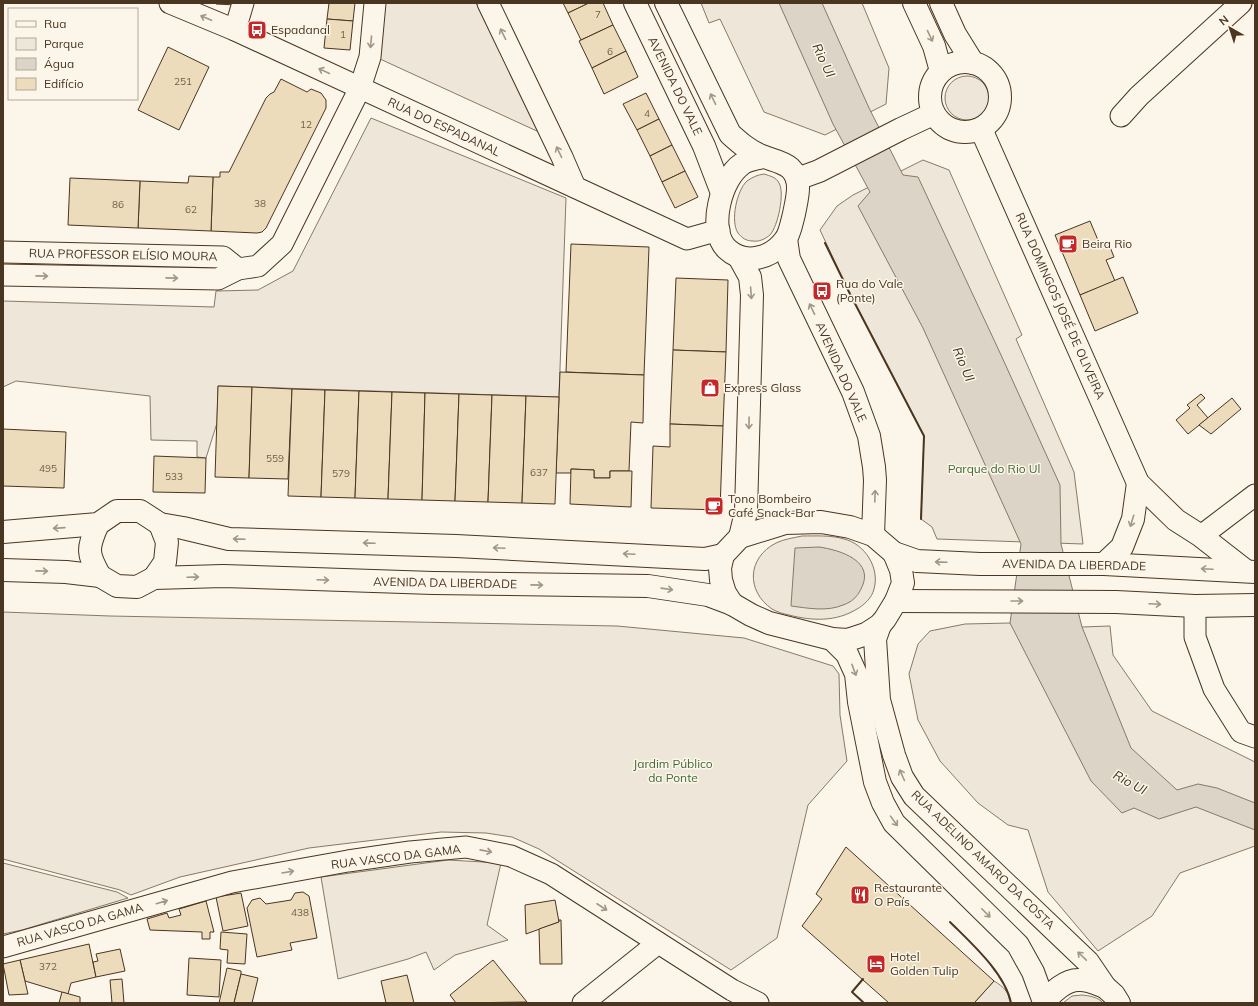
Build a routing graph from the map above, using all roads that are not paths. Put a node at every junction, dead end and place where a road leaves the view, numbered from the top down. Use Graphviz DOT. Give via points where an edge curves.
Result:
graph roads {
  1 [pos="170,3"];
  2 [pos="243,3"];
  3 [pos="375,3"];
  4 [pos="488,3"];
  5 [pos="635,3"];
  6 [pos="666,3"];
  7 [pos="914,3"];
  8 [pos="941,3"];
  9 [pos="1241,3"];
  10 [pos="235,30"];
  11 [pos="973,62"];
  12 [pos="940,71"];
  13 [pos="360,88"];
  14 [pos="933,114"];
  15 [pos="1120,116"];
  16 [pos="981,129"];
  17 [pos="762,157"];
  18 [pos="798,179"];
  19 [pos="575,187"];
  20 [pos="722,193"];
  21 [pos="719,230"];
  22 [pos="786,239"];
  23 [pos="3,252"];
  24 [pos="739,257"];
  25 [pos="238,269"];
  26 [pos="3,275"];
  27 [pos="1138,483"];
  28 [pos="1255,495"];
  29 [pos="98,524"];
  30 [pos="160,524"];
  31 [pos="3,532"];
  32 [pos="873,535"];
  33 [pos="1201,536"];
  34 [pos="740,537"];
  35 [pos="894,553"];
  36 [pos="723,555"];
  37 [pos="1104,564"];
  38 [pos="3,570"];
  39 [pos="1250,571"];
  40 [pos="100,576"];
  41 [pos="154,578"];
  42 [pos="896,601"];
  43 [pos="732,604"];
  44 [pos="1255,604"];
  45 [pos="1195,606"];
  46 [pos="880,624"];
  47 [pos="832,639"];
  48 [pos="1255,737"];
  49 [pos="658,943"];
  50 [pos="3,947"];
  51 [pos="1116,997"];
  52 [pos="583,1003"];
  53 [pos="758,1003"];
  54 [pos="1044,1003"];
  10 -- 1 [label="street, RUA DO ESPADANAL, one-way"];
  2 -- 10 [label="street"];
  3 -- 13 [label="street, RUA PROFESSOR ELÍSIO MOURA, one-way" via="370,58"];
  19 -- 4 [label="street, one-way"];
  5 -- 20 [label="main road, AVENIDA DO VALE" via="704,146"];
  17 -- 6 [label="main road, one-way" via="744,147 730,134"];
  7 -- 12 [label="main road, one-way" via="934,46"];
  8 -- 11 [label="main road" via="955,34"];
  9 -- 15 [label="street"];
  13 -- 10 [label="street, RUA DO ESPADANAL, one-way"];
  11 -- 12 [label="main road" via="961,62"];
  11 -- 16 [label="main road" via="984,67 999,87 998,111"];
  12 -- 14 [label="main road" via="929,92"];
  13 -- 19 [label="street, RUA DO ESPADANAL"];
  13 -- 25 [label="street, RUA PROFESSOR ELÍSIO MOURA" via="282,244 258,266"];
  14 -- 16 [label="main road" via="949,130 960,133"];
  14 -- 18 [label="main road"];
  16 -- 27 [label="main road, RUA DOMINGOS JOSÉ DE OLIVEIRA"];
  17 -- 18 [label="main road" via="775,160 789,168"];
  17 -- 20 [label="main road" via="742,164 731,176"];
  18 -- 22 [label="main road, AVENIDA DO VALE" via="793,218"];
  19 -- 21 [label="street, RUA DO ESPADANAL" via="687,239"];
  20 -- 21 [label="main road" via="717,219"];
  21 -- 24 [label="main road" via="720,239 727,249"];
  22 -- 24 [label="main road, AVENIDA DO VALE" via="773,252 757,259"];
  32 -- 22 [label="main road, AVENIDA DO VALE, one-way" via="875,480 869,436 853,392 789,259"];
  23 -- 25 [label="street, RUA PROFESSOR ELÍSIO MOURA" via="223,257"];
  24 -- 34 [label="main road, one-way" via="750,277 752,295 746,512"];
  26 -- 25 [label="street, RUA PROFESSOR ELÍSIO MOURA, one-way" via="218,279"];
  27 -- 33 [label="main road, RUA DOMINGOS JOSÉ DE OLIVEIRA" via="1176,520"];
  27 -- 37 [label="main road, one-way" via="1133,519 1122,547"];
  28 -- 33 [label="street"];
  29 -- 30 [label="main road" via="117,511 140,511"];
  29 -- 31 [label="main road, one-way"];
  29 -- 40 [label="main road" via="90,541 91,560"];
  36 -- 30 [label="main road, one-way" via="705,559 229,539"];
  30 -- 41 [label="main road, AVENIDA DA LIBERDADE" via="167,549 165,562"];
  32 -- 34 [label="main road, AVENIDA DA LIBERDADE" via="850,527 820,522 785,523"];
  32 -- 35 [label="main road, AVENIDA DA LIBERDADE"];
  33 -- 39 [label="main road, RUA DOMINGOS JOSÉ DE OLIVEIRA"];
  34 -- 36 [label="main road, AVENIDA DA LIBERDADE"];
  37 -- 35 [label="main road, AVENIDA DA LIBERDADE, one-way" via="917,561"];
  35 -- 42 [label="main road, AVENIDA DA LIBERDADE" via="903,583"];
  36 -- 43 [label="main road" via="721,580"];
  39 -- 37 [label="main road, AVENIDA DA LIBERDADE, one-way"];
  38 -- 40 [label="main road, AVENIDA DA LIBERDADE, one-way"];
  40 -- 41 [label="main road, AVENIDA DA LIBERDADE" via="117,586 137,587"];
  41 -- 43 [label="main road, AVENIDA DA LIBERDADE, one-way" via="223,576 433,583 648,586 708,595"];
  42 -- 45 [label="main road, one-way" via="1116,602"];
  42 -- 46 [label="main road, AVENIDA DA LIBERDADE"];
  43 -- 47 [label="main road, AVENIDA DA LIBERDADE" via="769,622"];
  44 -- 45 [label="main road"];
  45 -- 48 [label="street" via="1195,637 1214,689 1241,732"];
  46 -- 47 [label="main road, AVENIDA DA LIBERDADE" via="866,634 848,640"];
  51 -- 46 [label="main road, RUA ADELINO AMARO DA COSTA, one-way" via="1088,962 914,796 902,777 879,700 875,639"];
  47 -- 54 [label="main road, RUA ADELINO AMARO DA COSTA, one-way" via="846,654 856,674 875,782 894,823 1018,945"];
  50 -- 49 [label="street, RUA VASCO DA GAMA, one-way" via="232,882 410,852 466,848 511,856 551,874"];
  49 -- 52 [label="street"];
  49 -- 53 [label="street, RUA VASCO DA GAMA" via="732,990"];
  51 -- 54 [label="main road, RUA ADELINO AMARO DA COSTA" via="1091,982 1079,980 1054,991"];
}
